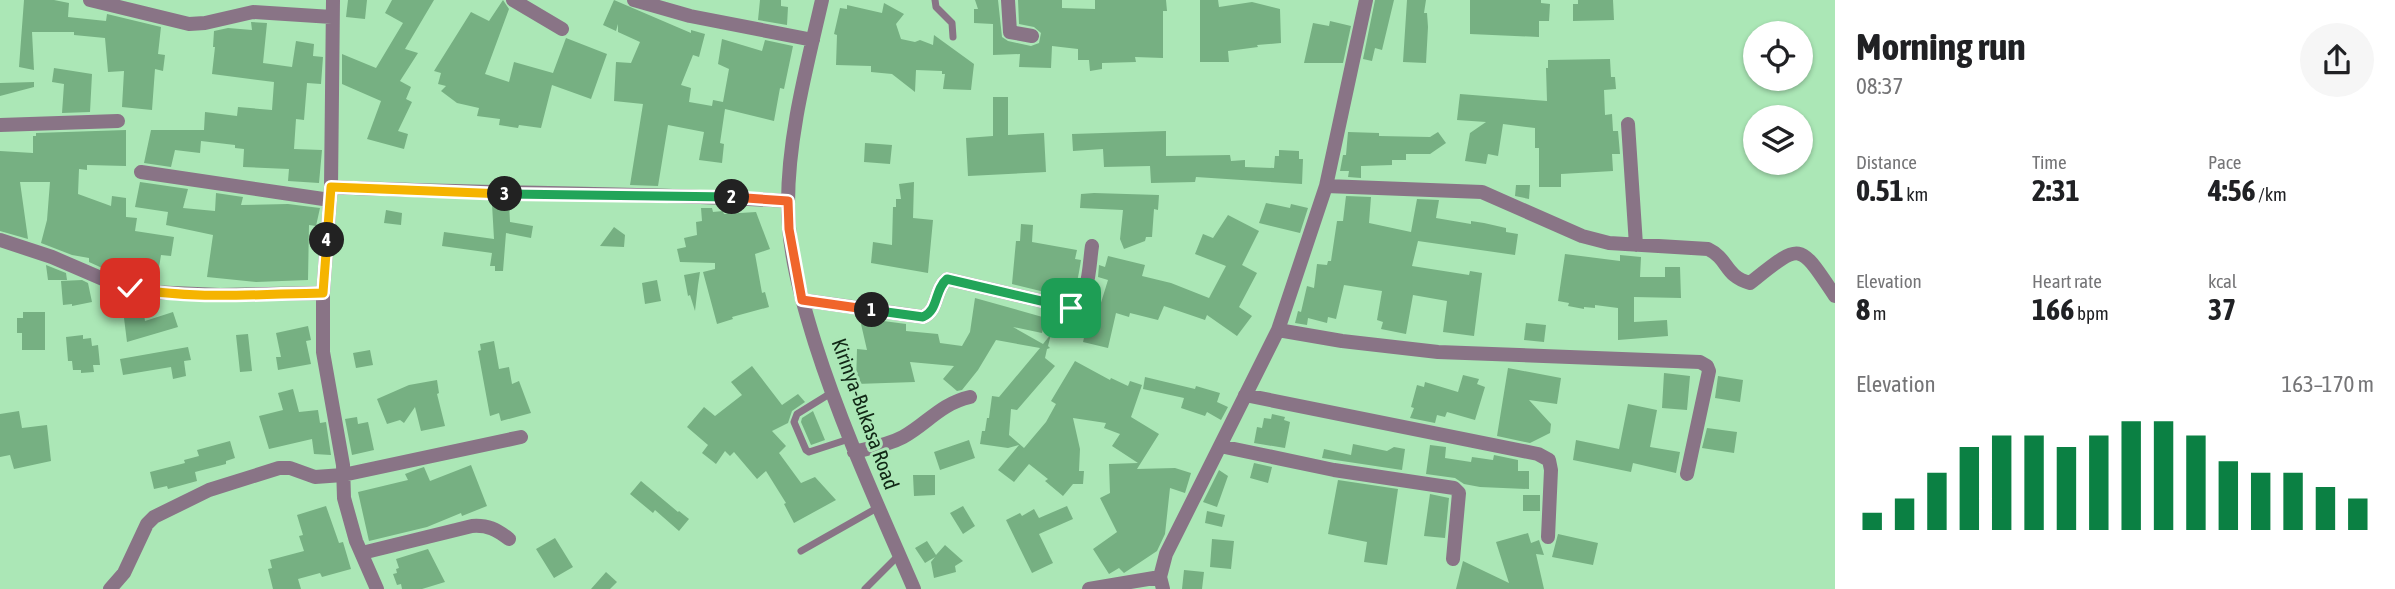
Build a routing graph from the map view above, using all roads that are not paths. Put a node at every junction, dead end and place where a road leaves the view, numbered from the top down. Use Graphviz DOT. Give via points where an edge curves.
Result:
graph roads {
  1 [pos="90,0"];
  2 [pos="333,0"];
  3 [pos="513,0"];
  4 [pos="634,0"];
  5 [pos="822,0"];
  6 [pos="935,0"];
  7 [pos="1008,0"];
  8 [pos="1366,0"];
  9 [pos="332,17"];
  10 [pos="562,29"];
  11 [pos="1032,36"];
  12 [pos="953,37"];
  13 [pos="813,40"];
  14 [pos="118,121"];
  15 [pos="1628,124"];
  16 [pos="0,125"];
  17 [pos="141,172"];
  18 [pos="1326,186"];
  19 [pos="331,193"];
  20 [pos="788,201"];
  21 [pos="0,240"];
  22 [pos="1636,245"];
  23 [pos="1092,246"];
  24 [pos="323,293"];
  25 [pos="1835,296"];
  26 [pos="802,300"];
  27 [pos="1278,330"];
  28 [pos="831,393"];
  29 [pos="1245,395"];
  30 [pos="970,397"];
  31 [pos="521,437"];
  32 [pos="851,446"];
  33 [pos="1220,446"];
  34 [pos="1687,474"];
  35 [pos="343,475"];
  36 [pos="877,508"];
  37 [pos="1548,537"];
  38 [pos="509,539"];
  39 [pos="801,551"];
  40 [pos="362,553"];
  41 [pos="899,555"];
  42 [pos="1453,559"];
  43 [pos="1162,583"];
  44 [pos="110,589"];
  45 [pos="377,589"];
  46 [pos="865,589"];
  47 [pos="915,589"];
  48 [pos="1089,589"];
  1 -- 9 [label="street" via="189,24 253,12"];
  2 -- 9 [label="street"];
  3 -- 10 [label="street"];
  4 -- 13 [label="street"];
  5 -- 13 [label="street, Kirinya-Bukasa Road"];
  6 -- 12 [label="lane" via="951,23"];
  7 -- 11 [label="street" via="1010,32"];
  8 -- 18 [label="street"];
  9 -- 19 [label="street"];
  13 -- 20 [label="street, Kirinya-Bukasa Road"];
  14 -- 16 [label="street"];
  15 -- 22 [label="street"];
  17 -- 19 [label="street"];
  18 -- 22 [label="street" via="1482,192 1582,236"];
  18 -- 27 [label="street"];
  19 -- 20 [label="street" via="711,196"];
  19 -- 24 [label="street"];
  20 -- 26 [label="street, Kirinya-Bukasa Road"];
  21 -- 24 [label="street" via="110,282 150,292"];
  22 -- 25 [label="street" via="1708,248 1737,280 1750,283 1783,256 1803,254"];
  23 -- 26 [label="street" via="1083,297 1071,308 953,279 941,284 933,309 923,317"];
  24 -- 35 [label="street" via="323,352"];
  26 -- 28 [label="street, Kirinya-Bukasa Road"];
  27 -- 29 [label="street"];
  27 -- 34 [label="street" via="1438,352 1700,362 1709,371"];
  28 -- 32 [label="street, Kirinya-Bukasa Road"];
  28 -- 32 [label="lane" via="797,414 794,422 809,452"];
  29 -- 33 [label="street"];
  29 -- 37 [label="street" via="1538,454 1549,460 1552,470"];
  30 -- 32 [label="street" via="951,402 889,443"];
  31 -- 35 [label="street"];
  32 -- 36 [label="street, Kirinya-Bukasa Road"];
  33 -- 42 [label="street" via="1454,488 1459,493"];
  33 -- 43 [label="street" via="1166,554"];
  35 -- 40 [label="street" via="344,498"];
  35 -- 44 [label="street" via="315,477 279,468 209,490 162,512 150,519 124,573"];
  36 -- 39 [label="lane"];
  36 -- 41 [label="street, Kirinya-Bukasa Road"];
  38 -- 40 [label="street" via="486,525 472,526"];
  40 -- 45 [label="street"];
  41 -- 46 [label="lane"];
  41 -- 47 [label="street, Kirinya-Bukasa Road"];
  43 -- 48 [label="street"];
}
